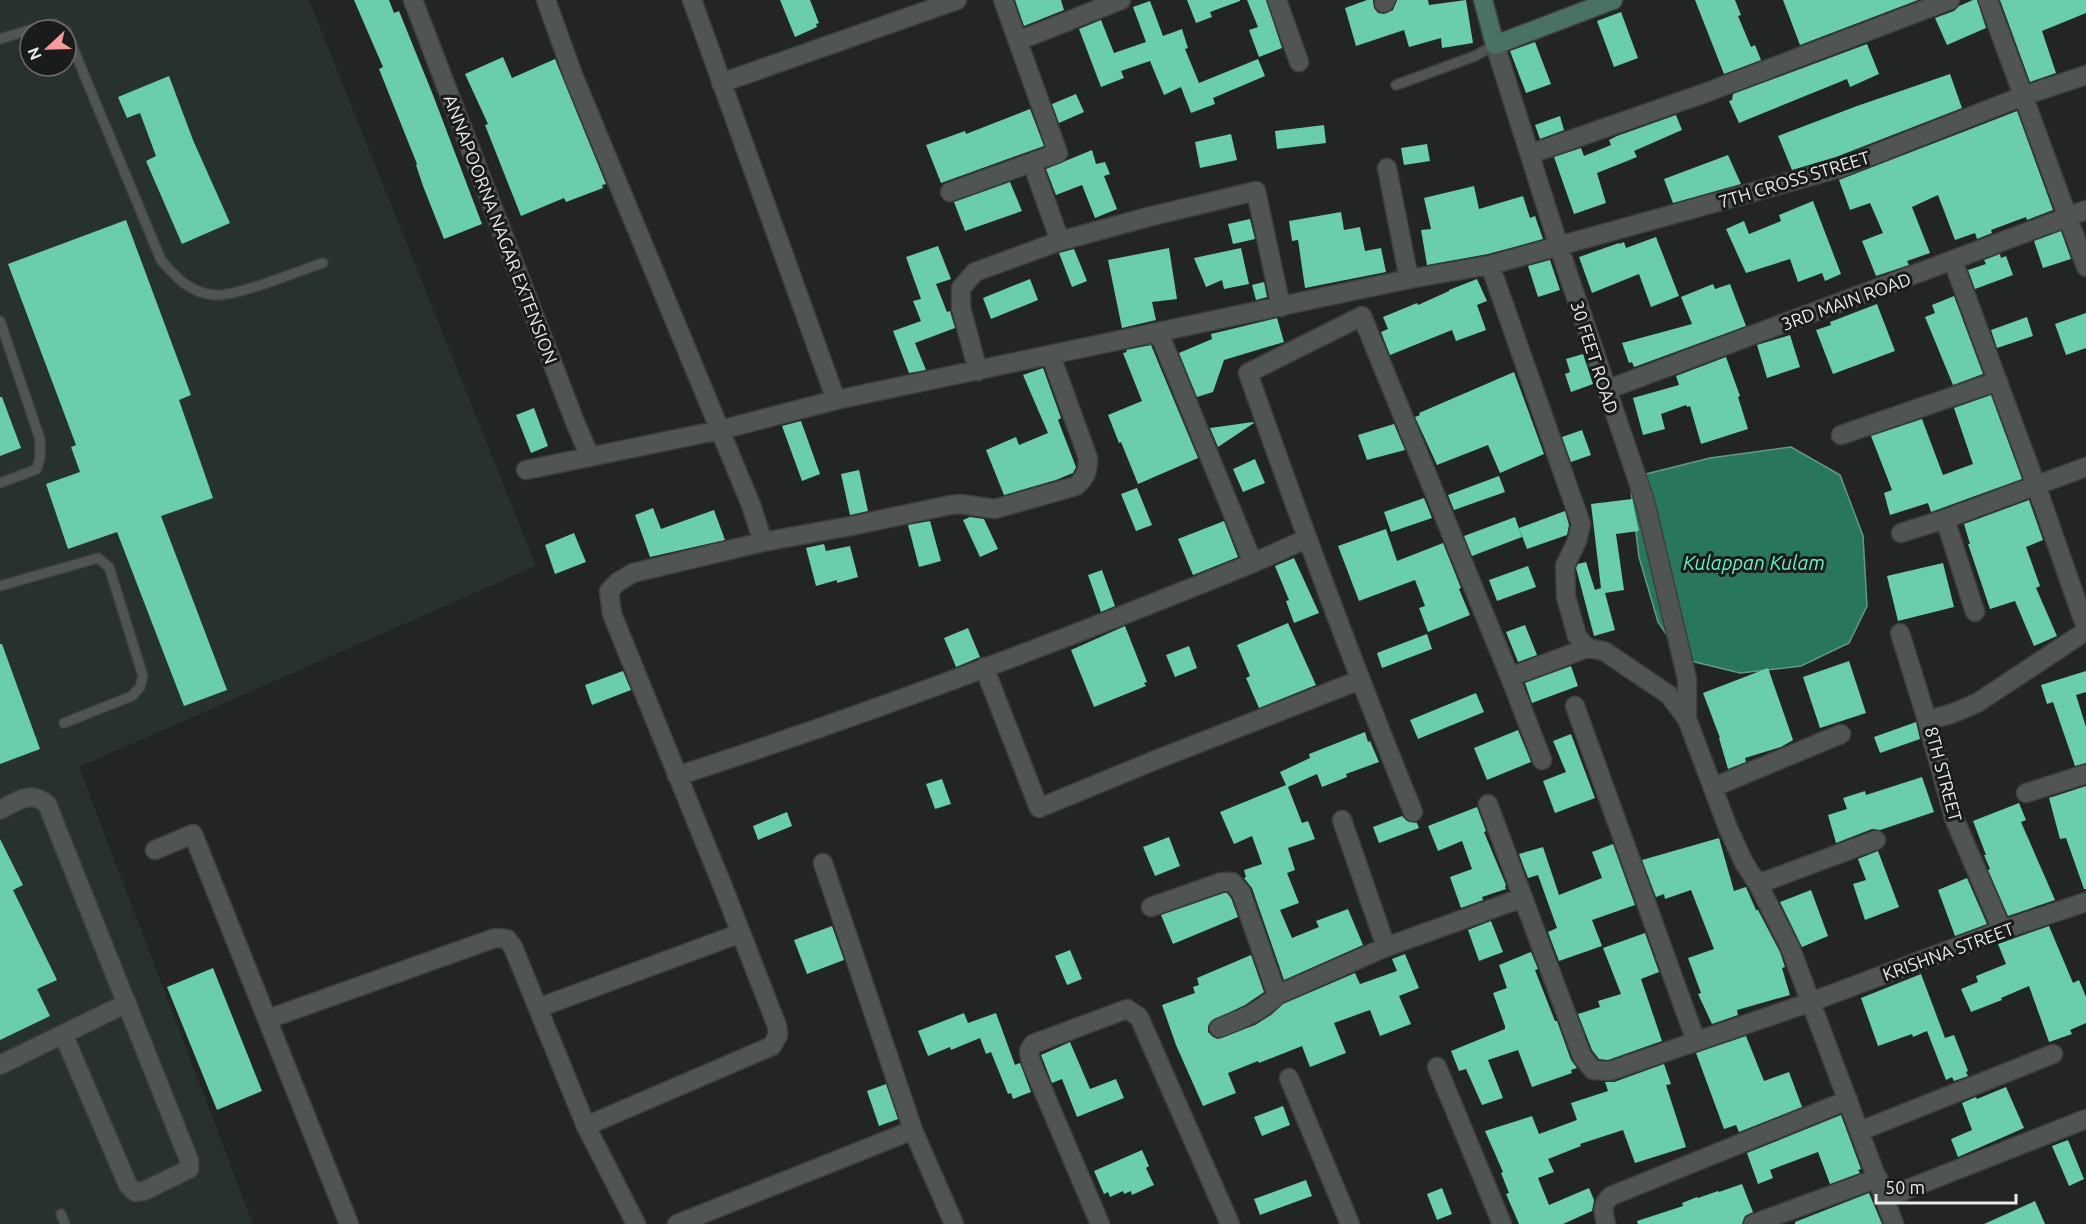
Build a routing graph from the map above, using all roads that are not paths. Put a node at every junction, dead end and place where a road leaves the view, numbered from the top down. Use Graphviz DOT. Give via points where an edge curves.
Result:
graph roads {
  1 [pos="413,0"];
  2 [pos="546,0"];
  3 [pos="692,0"];
  4 [pos="957,0"];
  5 [pos="1003,0"];
  6 [pos="1121,0"];
  7 [pos="1277,0"];
  8 [pos="1483,0"];
  9 [pos="1613,0"];
  10 [pos="1950,0"];
  11 [pos="1988,0"];
  12 [pos="18,33"];
  13 [pos="0,39"];
  14 [pos="1017,41"];
  15 [pos="1495,45"];
  16 [pos="78,62"];
  17 [pos="1299,62"];
  18 [pos="2086,75"];
  19 [pos="721,83"];
  20 [pos="1396,85"];
  21 [pos="2023,96"];
  22 [pos="1530,154"];
  23 [pos="1032,163"];
  24 [pos="1387,168"];
  25 [pos="950,192"];
  26 [pos="2086,210"];
  27 [pos="2067,217"];
  28 [pos="1060,241"];
  29 [pos="1559,247"];
  30 [pos="1953,261"];
  31 [pos="323,263"];
  32 [pos="1490,265"];
  33 [pos="2086,267"];
  34 [pos="1409,279"];
  35 [pos="1281,307"];
  36 [pos="0,321"];
  37 [pos="1159,333"];
  38 [pos="1051,356"];
  39 [pos="978,371"];
  40 [pos="1998,381"];
  41 [pos="1606,390"];
  42 [pos="836,400"];
  43 [pos="720,430"];
  44 [pos="1841,435"];
  45 [pos="590,457"];
  46 [pos="2086,468"];
  47 [pos="526,470"];
  48 [pos="0,483"];
  49 [pos="2036,485"];
  50 [pos="1945,519"];
  51 [pos="1901,533"];
  52 [pos="1306,539"];
  53 [pos="763,542"];
  54 [pos="1253,563"];
  55 [pos="0,586"];
  56 [pos="1975,612"];
  57 [pos="2086,629"];
  58 [pos="1900,633"];
  59 [pos="1587,648"];
  60 [pos="984,667"];
  61 [pos="1510,677"];
  62 [pos="1360,680"];
  63 [pos="1575,706"];
  64 [pos="1687,719"];
  65 [pos="1927,720"];
  66 [pos="64,723"];
  67 [pos="1841,734"];
  68 [pos="1542,760"];
  69 [pos="2086,774"];
  70 [pos="677,776"];
  71 [pos="1713,787"];
  72 [pos="2026,793"];
  73 [pos="1488,804"];
  74 [pos="0,810"];
  75 [pos="1413,812"];
  76 [pos="1342,819"];
  77 [pos="1876,840"];
  78 [pos="154,850"];
  79 [pos="823,863"];
  80 [pos="1758,884"];
  81 [pos="1522,898"];
  82 [pos="2086,902"];
  83 [pos="1151,907"];
  84 [pos="2002,930"];
  85 [pos="741,933"];
  86 [pos="1386,947"];
  87 [pos="1277,995"];
  88 [pos="1811,1002"];
  89 [pos="127,1003"];
  90 [pos="538,1008"];
  91 [pos="268,1019"];
  92 [pos="1219,1028"];
  93 [pos="63,1034"];
  94 [pos="1696,1041"];
  95 [pos="2053,1054"];
  96 [pos="0,1065"];
  97 [pos="1437,1067"];
  98 [pos="1289,1078"];
  99 [pos="1848,1100"];
  100 [pos="2086,1119"];
  101 [pos="586,1126"];
  102 [pos="913,1130"];
  103 [pos="1860,1131"];
  104 [pos="1878,1178"];
  105 [pos="1886,1198"];
  106 [pos="61,1214"];
  107 [pos="65,1224"];
  108 [pos="349,1224"];
  109 [pos="636,1224"];
  110 [pos="677,1224"];
  111 [pos="954,1224"];
  112 [pos="1100,1224"];
  113 [pos="1230,1224"];
  114 [pos="1350,1224"];
  115 [pos="1502,1224"];
  116 [pos="1606,1224"];
  117 [pos="1753,1224"];
  118 [pos="1894,1224"];
  1 -- 45 [label="street, ANNAPOORNA NAGAR EXTENSION"];
  2 -- 43 [label="street" via="573,75"];
  3 -- 19 [label="street"];
  4 -- 19 [label="street"];
  5 -- 14 [label="street"];
  6 -- 14 [label="street"];
  7 -- 17 [label="street"];
  8 -- 15 [label="main road, 30 FEET ROAD"];
  9 -- 15 [label="main road"];
  10 -- 22 [label="street"];
  11 -- 21 [label="street"];
  12 -- 13 [label="lane"];
  14 -- 23 [label="street" via="1058,153"];
  15 -- 20 [label="lane"];
  15 -- 22 [label="street, 30 FEET ROAD"];
  16 -- 31 [label="lane" via="161,260 186,285 214,295 236,292"];
  18 -- 21 [label="street, 7TH CROSS STREET"];
  19 -- 42 [label="street"];
  21 -- 27 [label="street"];
  21 -- 29 [label="street, 7TH CROSS STREET" via="1840,168"];
  22 -- 29 [label="street, 30 FEET ROAD"];
  23 -- 25 [label="street"];
  23 -- 28 [label="street"];
  24 -- 34 [label="street"];
  26 -- 27 [label="street, 3RD MAIN ROAD"];
  27 -- 30 [label="street, 3RD MAIN ROAD"];
  27 -- 33 [label="street"];
  28 -- 35 [label="street" via="1256,191"];
  28 -- 39 [label="street" via="975,273 961,288 961,308"];
  29 -- 32 [label="street, 7TH CROSS STREET"];
  29 -- 41 [label="street, 30 FEET ROAD"];
  30 -- 40 [label="street"];
  30 -- 41 [label="street, 3RD MAIN ROAD"];
  32 -- 34 [label="street, 7TH CROSS STREET"];
  32 -- 59 [label="street" via="1581,524 1565,566 1566,597 1577,636"];
  34 -- 35 [label="street, 7TH CROSS STREET"];
  35 -- 37 [label="street, 7TH CROSS STREET"];
  36 -- 48 [label="lane" via="40,448 37,469"];
  37 -- 38 [label="street, 7TH CROSS STREET"];
  37 -- 54 [label="street"];
  38 -- 39 [label="street, 7TH CROSS STREET"];
  38 -- 53 [label="street" via="1088,458 1085,478 1076,486 995,509 950,505"];
  39 -- 42 [label="street, 7TH CROSS STREET"];
  40 -- 44 [label="street"];
  40 -- 49 [label="street"];
  41 -- 64 [label="street, 30 FEET ROAD" via="1645,502 1687,680"];
  42 -- 43 [label="street, 7TH CROSS STREET"];
  43 -- 45 [label="street, 7TH CROSS STREET"];
  43 -- 53 [label="street"];
  45 -- 47 [label="street, 7TH CROSS STREET"];
  46 -- 49 [label="street"];
  49 -- 50 [label="street"];
  49 -- 57 [label="street"];
  50 -- 51 [label="street"];
  50 -- 56 [label="street"];
  52 -- 54 [label="street"];
  52 -- 61 [label="street" via="1248,373 1362,316"];
  52 -- 62 [label="street"];
  53 -- 70 [label="street" via="633,573 609,591 612,614"];
  54 -- 60 [label="street"];
  55 -- 66 [label="lane" via="98,558 109,567 143,676 140,687 132,696"];
  57 -- 65 [label="street, 8TH STREET" via="1977,703"];
  58 -- 65 [label="street"];
  59 -- 61 [label="street"];
  59 -- 64 [label="street" via="1604,651 1669,695"];
  60 -- 62 [label="street" via="1039,808"];
  60 -- 70 [label="street"];
  61 -- 68 [label="street"];
  62 -- 75 [label="street"];
  63 -- 94 [label="street"];
  64 -- 71 [label="street"];
  65 -- 84 [label="street, 8TH STREET" via="1954,818"];
  67 -- 71 [label="street"];
  69 -- 72 [label="street"];
  70 -- 85 [label="street"];
  71 -- 80 [label="street" via="1744,863"];
  73 -- 81 [label="street, KRISHNA STREET"];
  74 -- 89 [label="street" via="27,797 38,797 47,804"];
  76 -- 86 [label="street"];
  77 -- 80 [label="street"];
  78 -- 91 [label="street" via="193,834"];
  79 -- 102 [label="street"];
  80 -- 88 [label="street" via="1790,947"];
  81 -- 86 [label="street"];
  81 -- 94 [label="street, KRISHNA STREET" via="1582,1056 1593,1070 1610,1071"];
  82 -- 84 [label="street, KRISHNA STREET"];
  83 -- 87 [label="street" via="1232,882 1241,892"];
  84 -- 88 [label="street, KRISHNA STREET"];
  85 -- 90 [label="street"];
  85 -- 101 [label="street" via="777,1026 778,1035 772,1046"];
  86 -- 87 [label="street"];
  87 -- 92 [label="street" via="1257,1013"];
  88 -- 94 [label="street, KRISHNA STREET"];
  88 -- 99 [label="street"];
  89 -- 93 [label="street"];
  89 -- 93 [label="street" via="189,1160 185,1172 144,1191 135,1192 128,1185"];
  90 -- 91 [label="street" via="513,947 507,939 495,938"];
  90 -- 101 [label="street"];
  91 -- 108 [label="street"];
  93 -- 96 [label="street"];
  95 -- 103 [label="street"];
  97 -- 115 [label="street"];
  98 -- 114 [label="street"];
  99 -- 103 [label="street"];
  99 -- 116 [label="street" via="1611,1196 1603,1210"];
  100 -- 105 [label="street"];
  101 -- 109 [label="street"];
  102 -- 110 [label="street"];
  102 -- 111 [label="street"];
  103 -- 104 [label="street"];
  104 -- 105 [label="street"];
  104 -- 117 [label="street"];
  105 -- 118 [label="street"];
  106 -- 107 [label="lane"];
  112 -- 113 [label="street" via="1029,1051 1033,1044 1127,1009 1139,1017"];
}
